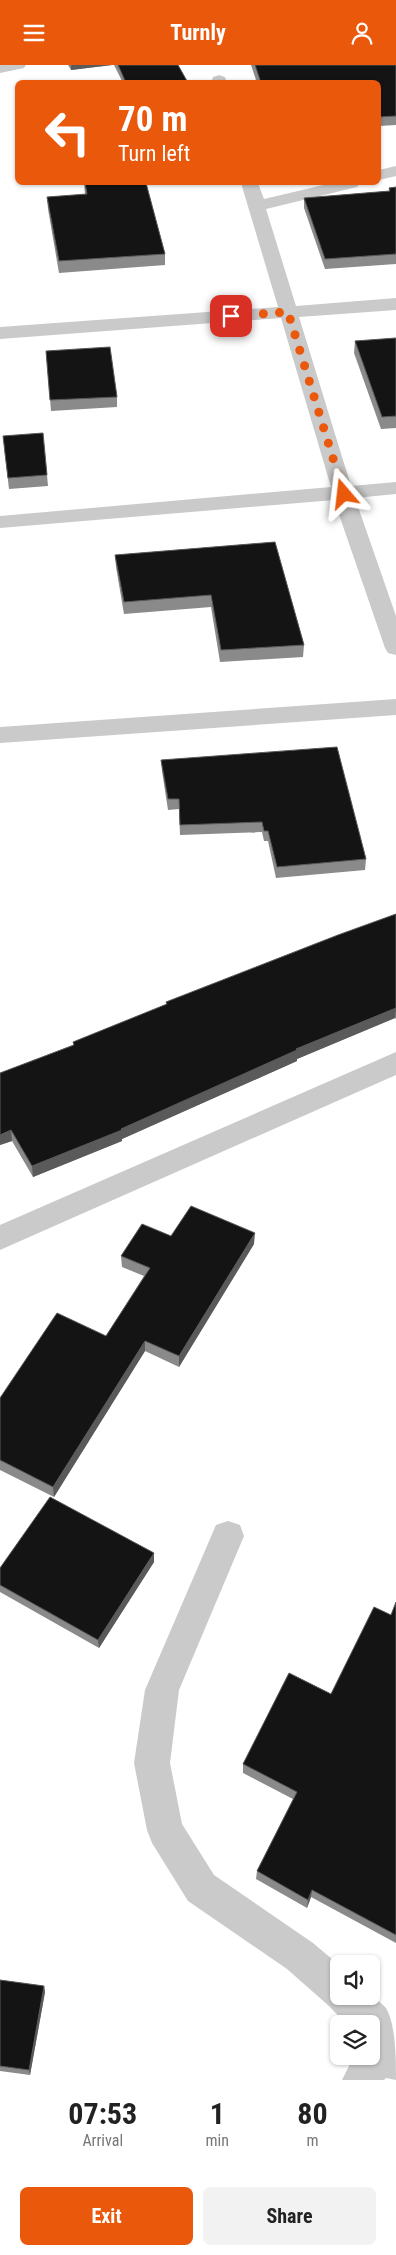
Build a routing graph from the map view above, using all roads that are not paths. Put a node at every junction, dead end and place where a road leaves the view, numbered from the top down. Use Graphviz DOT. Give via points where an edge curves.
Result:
graph roads {
  1 [pos="18,65"];
  2 [pos="0,68"];
  3 [pos="396,171"];
  4 [pos="381,175"];
  5 [pos="251,185"];
  6 [pos="343,185"];
  7 [pos="257,207"];
  8 [pos="396,304"];
  9 [pos="288,312"];
  10 [pos="0,333"];
  11 [pos="396,488"];
  12 [pos="344,494"];
  13 [pos="0,522"];
  14 [pos="396,648"];
  15 [pos="396,707"];
  16 [pos="0,735"];
  17 [pos="396,1063"];
  18 [pos="0,1238"];
  19 [pos="228,1536"];
  20 [pos="330,1983"];
  21 [pos="354,2005"];
  22 [pos="378,2066"];
  1 -- 2 [label="street"];
  3 -- 4 [label="street"];
  5 -- 7 [label="street"];
  6 -- 7 [label="street"];
  7 -- 9 [label="street"];
  8 -- 9 [label="street"];
  9 -- 10 [label="street"];
  9 -- 12 [label="street"];
  11 -- 12 [label="street"];
  12 -- 13 [label="street"];
  12 -- 14 [label="street"];
  15 -- 16 [label="street"];
  17 -- 18 [label="street"];
  19 -- 20 [label="street" via="162,1690 152,1763 166,1830 201,1888 300,1956"];
  21 -- 22 [label="street" via="373,2023"];
}
